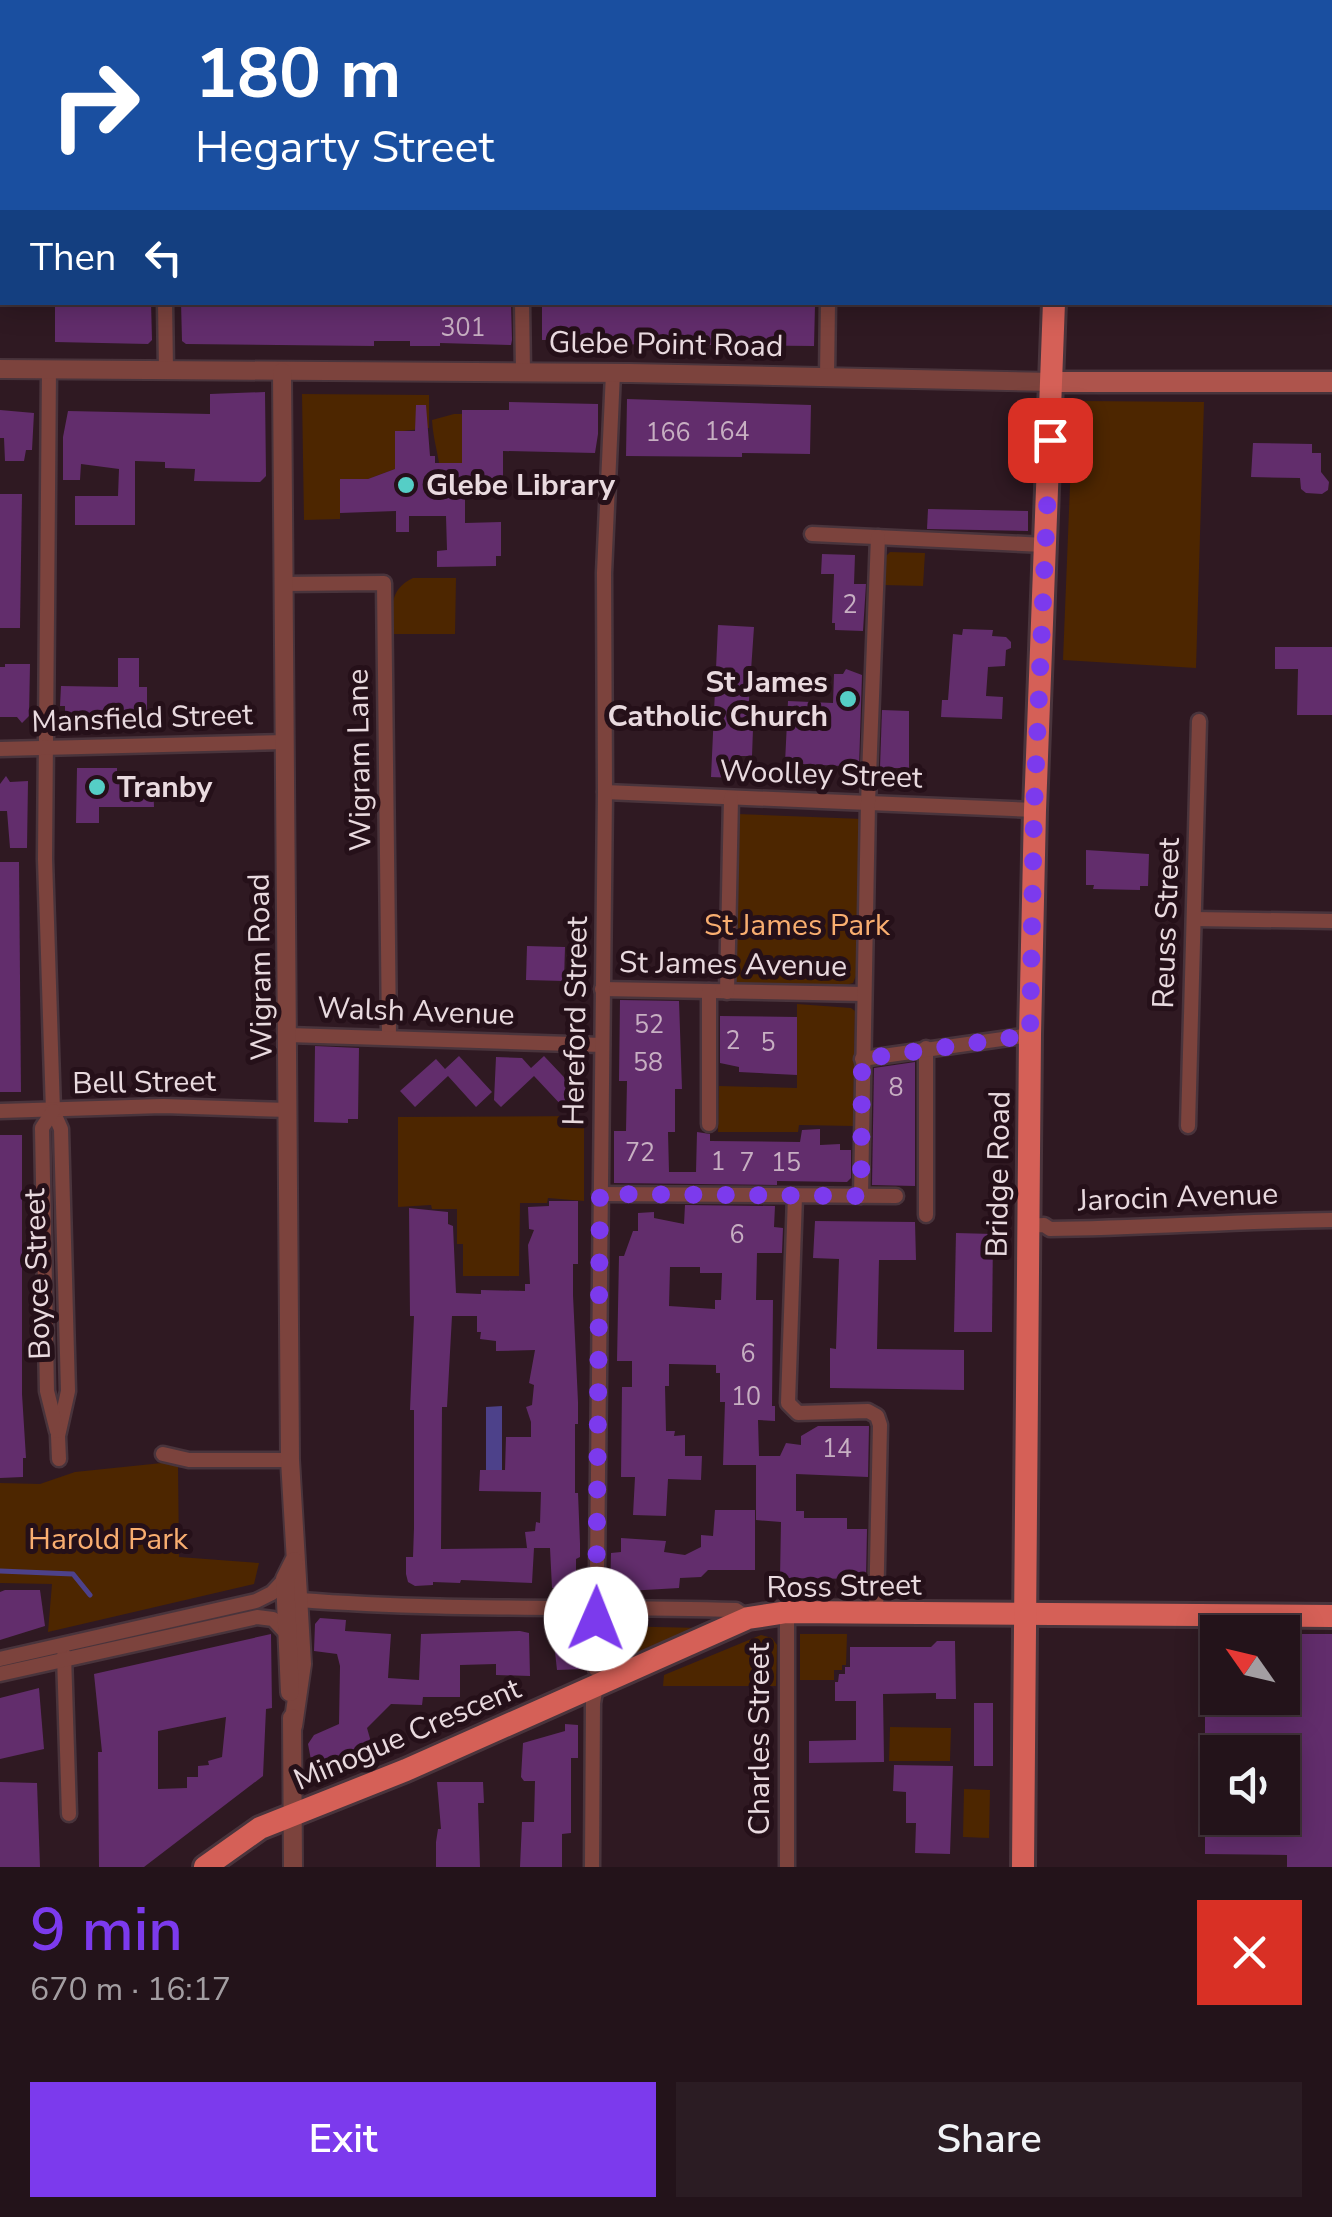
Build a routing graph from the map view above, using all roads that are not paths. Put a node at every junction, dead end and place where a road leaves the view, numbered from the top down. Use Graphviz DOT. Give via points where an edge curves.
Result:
graph roads {
  1 [pos="166,305"];
  2 [pos="522,305"];
  3 [pos="828,305"];
  4 [pos="1054,305"];
  5 [pos="0,369"];
  6 [pos="49,369"];
  7 [pos="166,370"];
  8 [pos="282,372"];
  9 [pos="522,372"];
  10 [pos="613,373"];
  11 [pos="827,377"];
  12 [pos="1052,382"];
  13 [pos="1332,382"];
  14 [pos="812,534"];
  15 [pos="878,537"];
  16 [pos="1044,545"];
  17 [pos="284,584"];
  18 [pos="1200,720"];
  19 [pos="285,742"];
  20 [pos="0,749"];
  21 [pos="46,749"];
  22 [pos="605,792"];
  23 [pos="731,798"];
  24 [pos="868,803"];
  25 [pos="1034,810"];
  26 [pos="1194,918"];
  27 [pos="1332,921"];
  28 [pos="602,989"];
  29 [pos="708,991"];
  30 [pos="726,992"];
  31 [pos="863,994"];
  32 [pos="288,1035"];
  33 [pos="1030,1035"];
  34 [pos="389,1036"];
  35 [pos="602,1045"];
  36 [pos="926,1048"];
  37 [pos="862,1059"];
  38 [pos="0,1110"];
  39 [pos="288,1110"];
  40 [pos="52,1111"];
  41 [pos="709,1124"];
  42 [pos="1188,1126"];
  43 [pos="600,1194"];
  44 [pos="795,1196"];
  45 [pos="861,1196"];
  46 [pos="896,1196"];
  47 [pos="926,1216"];
  48 [pos="1332,1220"];
  49 [pos="1027,1226"];
  50 [pos="163,1454"];
  51 [pos="58,1459"];
  52 [pos="290,1460"];
  53 [pos="294,1561"];
  54 [pos="285,1579"];
  55 [pos="300,1600"];
  56 [pos="596,1606"];
  57 [pos="787,1612"];
  58 [pos="876,1613"];
  59 [pos="1025,1616"];
  60 [pos="1332,1616"];
  61 [pos="748,1618"];
  62 [pos="288,1635"];
  63 [pos="64,1644"];
  64 [pos="0,1659"];
  65 [pos="64,1660"];
  66 [pos="0,1674"];
  67 [pos="596,1677"];
  68 [pos="293,1726"];
  69 [pos="69,1814"];
  70 [pos="292,1815"];
  71 [pos="205,1867"];
  72 [pos="293,1867"];
  73 [pos="592,1867"];
  74 [pos="787,1867"];
  75 [pos="1023,1867"];
  1 -- 7 [label="street"];
  2 -- 9 [label="street"];
  3 -- 11 [label="street"];
  4 -- 12 [label="main road, Bridge Road"];
  5 -- 6 [label="street, Glebe Point Road"];
  6 -- 7 [label="street, Glebe Point Road"];
  6 -- 21 [label="street, Boyce Street"];
  7 -- 8 [label="street, Glebe Point Road"];
  8 -- 9 [label="street, Glebe Point Road"];
  8 -- 17 [label="street, Wigram Road"];
  9 -- 10 [label="street, Glebe Point Road"];
  10 -- 11 [label="street, Glebe Point Road"];
  10 -- 22 [label="street, Hereford Street" via="604,572"];
  11 -- 12 [label="street, Glebe Point Road"];
  12 -- 13 [label="main road, Glebe Point Road"];
  12 -- 16 [label="main road, Bridge Road"];
  14 -- 15 [label="street"];
  15 -- 16 [label="street"];
  15 -- 24 [label="street"];
  16 -- 25 [label="main road, Bridge Road"];
  17 -- 19 [label="street, Wigram Road"];
  17 -- 34 [label="street, Wigram Lane" via="384,583"];
  18 -- 26 [label="street, Reuss Street"];
  19 -- 21 [label="street, Mansfield Street"];
  19 -- 32 [label="street, Wigram Road"];
  20 -- 21 [label="street, Mansfield Street"];
  21 -- 40 [label="street, Boyce Street"];
  22 -- 23 [label="street, Woolley Street"];
  22 -- 28 [label="street, Hereford Street"];
  23 -- 24 [label="street, Woolley Street"];
  23 -- 30 [label="street"];
  24 -- 25 [label="street, Woolley Street"];
  24 -- 31 [label="street"];
  25 -- 33 [label="main road, Bridge Road"];
  26 -- 27 [label="street"];
  26 -- 42 [label="street, Reuss Street"];
  28 -- 29 [label="street, St James Avenue"];
  28 -- 35 [label="street, Hereford Street"];
  29 -- 30 [label="street, St James Avenue"];
  29 -- 41 [label="street"];
  30 -- 31 [label="street, St James Avenue"];
  31 -- 37 [label="street"];
  32 -- 34 [label="street, Walsh Avenue"];
  32 -- 39 [label="street, Wigram Road"];
  33 -- 36 [label="street"];
  33 -- 49 [label="main road, Bridge Road"];
  34 -- 35 [label="street, Walsh Avenue"];
  35 -- 43 [label="street, Hereford Street"];
  36 -- 37 [label="street"];
  36 -- 47 [label="street"];
  37 -- 45 [label="street"];
  38 -- 40 [label="street, Bell Street"];
  39 -- 40 [label="street, Bell Street"];
  39 -- 52 [label="street, Wigram Road"];
  40 -- 51 [label="street, Boyce Street" via="60,1128 68,1391"];
  43 -- 44 [label="street"];
  43 -- 56 [label="street, Hereford Street"];
  44 -- 45 [label="street"];
  44 -- 58 [label="street" via="788,1402 798,1412 877,1416"];
  45 -- 46 [label="street"];
  48 -- 49 [label="street, Jarocin Avenue"];
  49 -- 59 [label="main road, Bridge Road"];
  50 -- 52 [label="street"];
  52 -- 53 [label="street, Wigram Road"];
  53 -- 54 [label="street, Wigram Road"];
  53 -- 55 [label="street, Wigram Road"];
  54 -- 62 [label="street, Wigram Road"];
  54 -- 63 [label="street" via="256,1601"];
  55 -- 56 [label="street, Ross Street"];
  55 -- 68 [label="street, Wigram Road" via="302,1664"];
  56 -- 61 [label="street, Ross Street" via="736,1610"];
  56 -- 67 [label="street, Hereford Street"];
  57 -- 58 [label="main road, Ross Street"];
  57 -- 61 [label="main road, Ross Street"];
  57 -- 74 [label="street, Charles Street"];
  58 -- 59 [label="main road, Ross Street"];
  59 -- 60 [label="main road, Ross Street"];
  59 -- 75 [label="main road, Bridge Road"];
  61 -- 67 [label="main road, Minogue Crescent"];
  62 -- 65 [label="street" via="273,1619 254,1618"];
  62 -- 68 [label="street, Wigram Road"];
  63 -- 64 [label="street"];
  63 -- 65 [label="street"];
  65 -- 66 [label="street"];
  65 -- 69 [label="street"];
  67 -- 70 [label="main road, Minogue Crescent" via="406,1770"];
  67 -- 73 [label="street, Hereford Street"];
  68 -- 70 [label="street, Wigram Road"];
  70 -- 71 [label="main road, Minogue Crescent" via="260,1828"];
  70 -- 72 [label="street, Wigram Road"];
}
